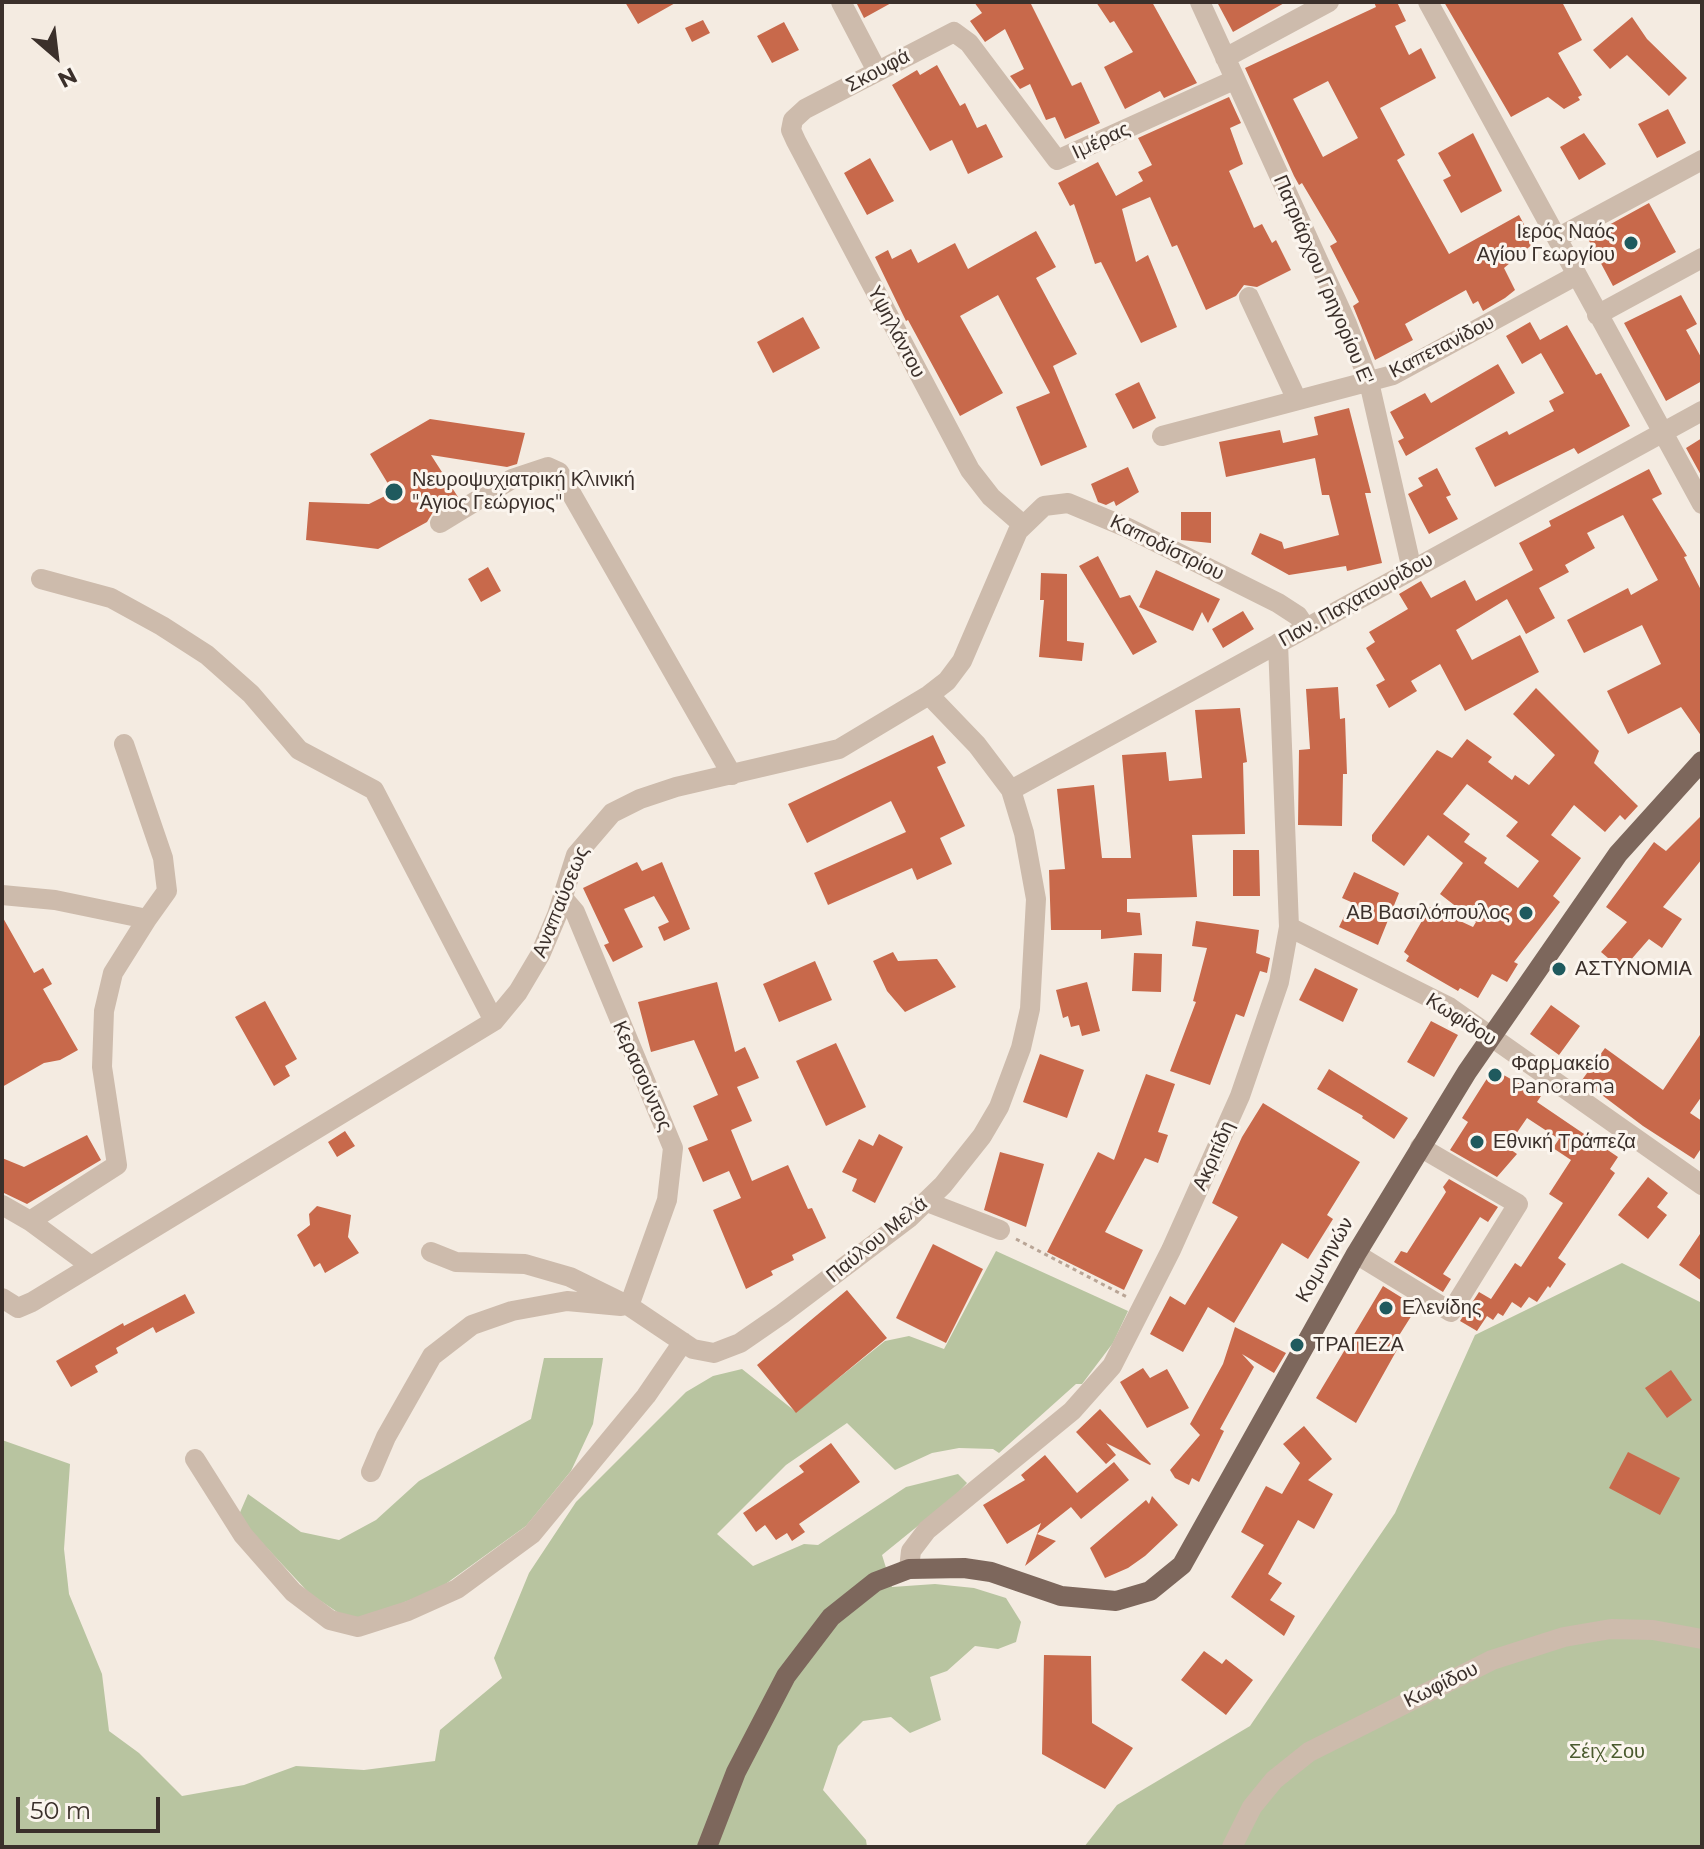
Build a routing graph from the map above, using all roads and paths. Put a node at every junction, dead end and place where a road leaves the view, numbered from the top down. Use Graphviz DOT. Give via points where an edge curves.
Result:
graph roads {
  1 [pos="841,2"];
  2 [pos="1200,2"];
  3 [pos="1329,2"];
  4 [pos="1428,2"];
  5 [pos="969,43"];
  6 [pos="1225,58"];
  7 [pos="877,71"];
  8 [pos="1234,80"];
  9 [pos="791,126"];
  10 [pos="1702,160"];
  11 [pos="1557,238"];
  12 [pos="1702,258"];
  13 [pos="1575,276"];
  14 [pos="1249,297"];
  15 [pos="1597,315"];
  16 [pos="1369,382"];
  17 [pos="1297,400"];
  18 [pos="1702,411"];
  19 [pos="1662,432"];
  20 [pos="1162,436"];
  21 [pos="1702,504"];
  22 [pos="440,523"];
  23 [pos="1022,524"];
  24 [pos="1412,570"];
  25 [pos="41,579"];
  26 [pos="1306,628"];
  27 [pos="1278,643"];
  28 [pos="929,695"];
  29 [pos="124,744"];
  30 [pos="1702,761"];
  31 [pos="732,775"];
  32 [pos="1011,790"];
  33 [pos="2,895"];
  34 [pos="563,898"];
  35 [pos="147,919"];
  36 [pos="1289,927"];
  37 [pos="494,1021"];
  38 [pos="1490,1038"];
  39 [pos="1420,1147"];
  40 [pos="1702,1185"];
  41 [pos="927,1202"];
  42 [pos="2,1205"];
  43 [pos="30,1221"];
  44 [pos="1000,1230"];
  45 [pos="431,1252"];
  46 [pos="1356,1254"];
  47 [pos="91,1266"];
  48 [pos="11,1303"];
  49 [pos="629,1306"];
  50 [pos="1144,1306"];
  51 [pos="683,1342"];
  52 [pos="195,1459"];
  53 [pos="371,1472"];
  54 [pos="909,1569"];
  55 [pos="1702,1639"];
  56 [pos="707,1847"];
  57 [pos="1232,1847"];
  1 -- 7 [label="street"];
  2 -- 6 [label="street, Πατριάρχου Γρηγορίου Ε'"];
  3 -- 6 [label="street"];
  4 -- 11 [label="street"];
  5 -- 7 [label="street, Σκουφά" via="951,33"];
  5 -- 8 [label="street, Ιμέρας" via="1057,160"];
  6 -- 8 [label="street, Πατριάρχου Γρηγορίου Ε'"];
  7 -- 9 [label="street, Σκουφά" via="801,111"];
  8 -- 16 [label="street, Πατριάρχου Γρηγορίου Ε'"];
  9 -- 23 [label="street, Υψηλάντου" via="970,470"];
  10 -- 11 [label="street"];
  11 -- 13 [label="street"];
  12 -- 15 [label="street"];
  13 -- 15 [label="street"];
  13 -- 16 [label="street, Καπετανίδου" via="1402,371"];
  14 -- 17 [label="street"];
  15 -- 19 [label="street"];
  16 -- 17 [label="street, Καπετανίδου"];
  16 -- 24 [label="street, Πατριάρχου Γρηγορίου Ε'"];
  17 -- 20 [label="street, Καπετανίδου"];
  18 -- 19 [label="street, Παν. Παχατουρίδου"];
  19 -- 21 [label="street"];
  19 -- 24 [label="street, Παν. Παχατουρίδου"];
  22 -- 31 [label="street" via="512,479 548,467 559,472"];
  23 -- 26 [label="street, Καποδίστρίου" via="1044,506 1075,505 1278,603"];
  23 -- 28 [label="street, Αναπαύσεως" via="966,654"];
  24 -- 26 [label="street, Παν. Παχατουρίδου"];
  25 -- 37 [label="street" via="111,598 162,626 240,684 299,750 374,790"];
  26 -- 27 [label="street, Παν. Παχατουρίδου"];
  27 -- 32 [label="street, Παν. Παχατουρίδου"];
  27 -- 36 [label="street, Ακριτίδη"];
  28 -- 31 [label="street, Αναπαύσεως" via="839,749"];
  28 -- 32 [label="street, Παύλου Μελά"];
  29 -- 35 [label="street" via="163,858 167,891"];
  30 -- 38 [label="main road, Κομνηνών" via="1618,854"];
  31 -- 34 [label="street, Αναπαύσεως" via="658,792 612,813 576,855"];
  32 -- 41 [label="street, Παύλου Μελά" via="1036,899 1030,1009 999,1107"];
  33 -- 35 [label="street"];
  34 -- 37 [label="street, Αναπαύσεως" via="530,974"];
  34 -- 49 [label="street, Κερασούντος" via="575,912 673,1148 667,1200"];
  35 -- 43 [label="street" via="113,973 104,1011 102,1067 117,1165"];
  36 -- 38 [label="street, Κωφίδου" via="1449,1007"];
  36 -- 50 [label="street, Ακριτίδη" via="1279,982 1240,1096"];
  37 -- 47 [label="street, Αναπαύσεως"];
  38 -- 39 [label="main road, Κομνηνών"];
  38 -- 40 [label="street, Κωφίδου"];
  39 -- 46 [label="main road, Κομνηνών"];
  39 -- 46 [label="street" via="1518,1204 1451,1312"];
  41 -- 44 [label="street"];
  41 -- 51 [label="street, Παύλου Μελά" via="740,1343 710,1353"];
  42 -- 43 [label="street"];
  43 -- 47 [label="street"];
  44 -- 50 [label="path"];
  45 -- 49 [label="street, Παύλου Μελά" via="456,1262 545,1269"];
  46 -- 54 [label="main road, Κομνηνών" via="1191,1555 1161,1585 1128,1599 1090,1600 1061,1596 991,1572"];
  47 -- 48 [label="street, Αναπαύσεως"];
  49 -- 51 [label="street, Παύλου Μελά"];
  49 -- 53 [label="street" via="567,1301 472,1325 432,1356"];
  50 -- 54 [label="street, Ακριτίδη" via="1117,1359 1090,1392 927,1530 911,1551"];
  51 -- 52 [label="street" via="646,1396 532,1534 457,1589 358,1627 330,1620 293,1592 243,1535"];
  54 -- 56 [label="main road" via="875,1582 845,1604 800,1657 757,1728"];
  55 -- 57 [label="street, Κωφίδου" via="1611,1629 1564,1637 1492,1660 1309,1752 1274,1780 1252,1807"];
}
